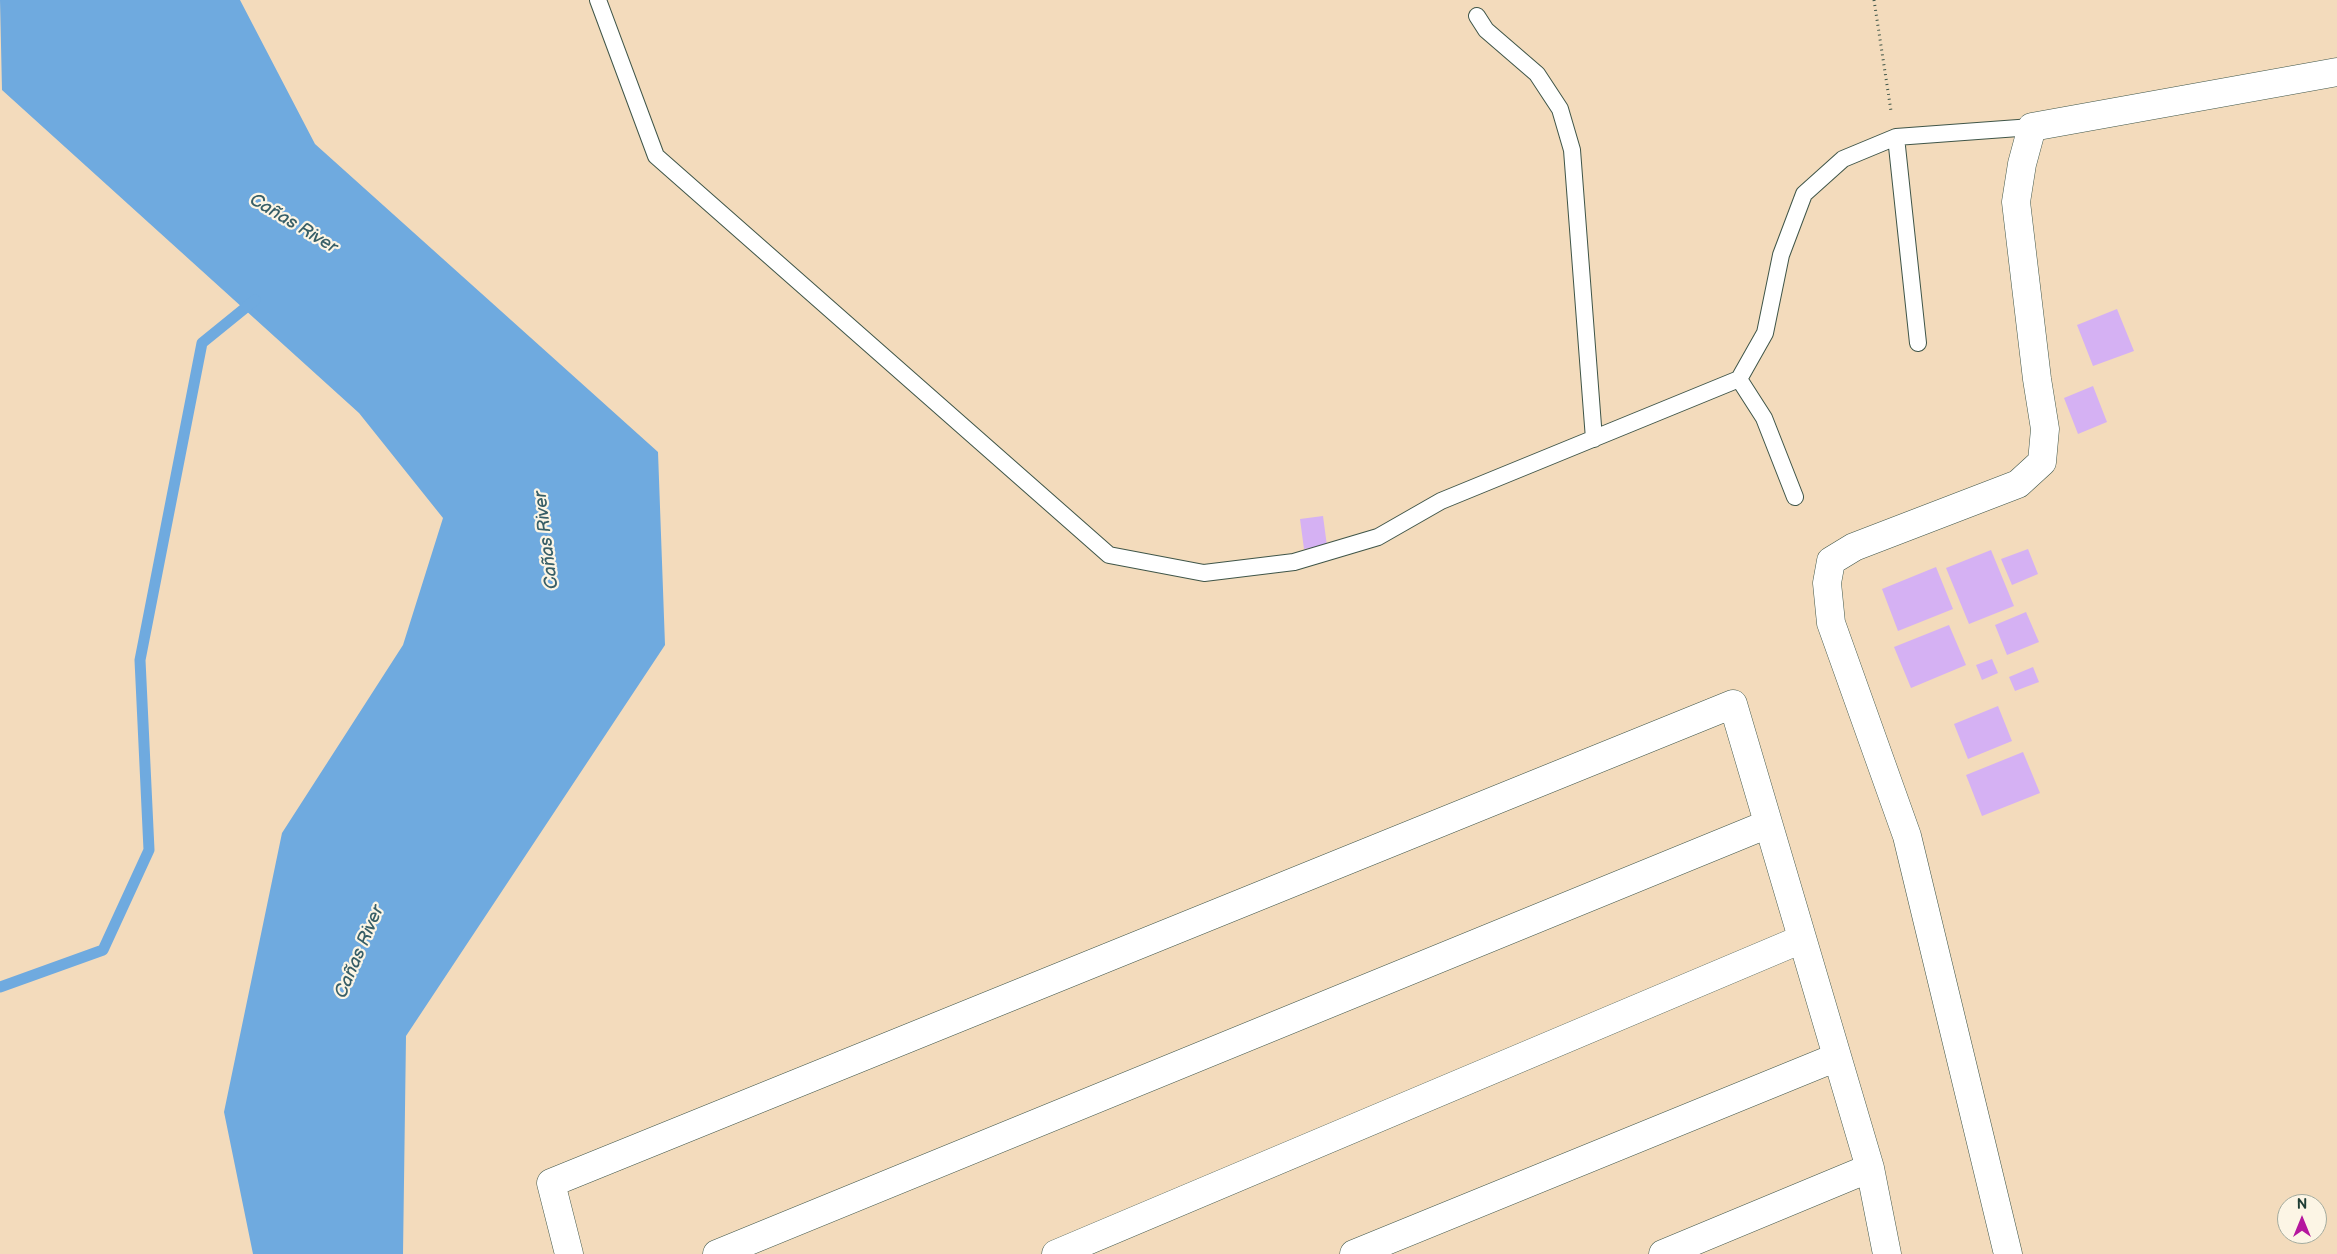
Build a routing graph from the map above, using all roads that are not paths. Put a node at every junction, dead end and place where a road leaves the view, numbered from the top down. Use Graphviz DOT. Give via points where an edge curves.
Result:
graph roads {
  1 [pos="598,0"];
  2 [pos="1477,16"];
  3 [pos="2337,72"];
  4 [pos="2032,127"];
  5 [pos="1896,137"];
  6 [pos="1918,343"];
  7 [pos="1739,379"];
  8 [pos="1594,438"];
  9 [pos="1794,497"];
  10 [pos="1768,824"];
  11 [pos="1802,939"];
  12 [pos="1837,1056"];
  13 [pos="1870,1168"];
  14 [pos="569,1254"];
  15 [pos="717,1254"];
  16 [pos="1056,1254"];
  17 [pos="1354,1254"];
  18 [pos="1663,1254"];
  19 [pos="1887,1254"];
  20 [pos="2008,1254"];
  1 -- 8 [label="lane" via="656,156 1108,555 1204,573 1294,562 1378,537 1441,501"];
  2 -- 8 [label="lane" via="1486,30 1537,74 1560,109 1572,150"];
  3 -- 4 [label="street"];
  4 -- 5 [label="lane"];
  4 -- 20 [label="street" via="2016,202 2045,429 2042,462 2018,484 1854,548 1831,561 1827,583 1831,623 1907,836"];
  5 -- 6 [label="lane"];
  5 -- 7 [label="lane" via="1843,159 1804,194 1781,255 1765,332"];
  7 -- 8 [label="lane"];
  7 -- 9 [label="lane" via="1764,418"];
  10 -- 11 [label="street"];
  10 -- 14 [label="street" via="1733,704 551,1184"];
  10 -- 15 [label="street"];
  11 -- 12 [label="street"];
  11 -- 16 [label="street"];
  12 -- 13 [label="street"];
  12 -- 17 [label="street"];
  13 -- 18 [label="street"];
  13 -- 19 [label="street"];
}
